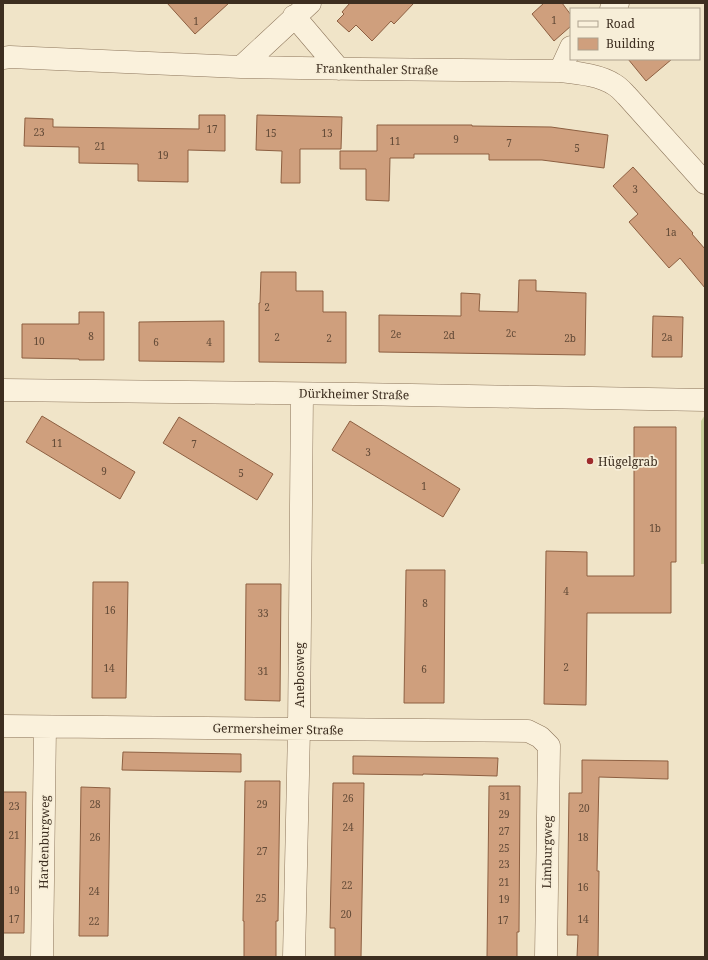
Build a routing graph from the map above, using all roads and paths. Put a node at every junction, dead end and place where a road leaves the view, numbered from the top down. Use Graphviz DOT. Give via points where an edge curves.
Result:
graph roads {
  1 [pos="302,10"];
  2 [pos="570,49"];
  3 [pos="5,55"];
  4 [pos="241,67"];
  5 [pos="339,69"];
  6 [pos="560,71"];
  7 [pos="705,183"];
  8 [pos="3,390"];
  9 [pos="302,394"];
  10 [pos="705,400"];
  11 [pos="3,726"];
  12 [pos="45,726"];
  13 [pos="299,729"];
  14 [pos="549,746"];
  15 [pos="42,957"];
  16 [pos="294,957"];
  17 [pos="546,957"];
  1 -- 4 [label="street"];
  1 -- 5 [label="street"];
  2 -- 6 [label="street"];
  3 -- 4 [label="street, Frankenthaler Straße"];
  4 -- 5 [label="street, Frankenthaler Straße"];
  5 -- 6 [label="street, Frankenthaler Straße"];
  6 -- 7 [label="street, Frankenthaler Straße" via="601,78 615,85"];
  8 -- 9 [label="street, Dürkheimer Straße"];
  9 -- 10 [label="street, Dürkheimer Straße"];
  9 -- 13 [label="street, Anebosweg"];
  11 -- 12 [label="street, Germersheimer Straße"];
  12 -- 13 [label="street, Germersheimer Straße"];
  12 -- 15 [label="street, Hardenburgweg"];
  13 -- 14 [label="street, Germersheimer Straße" via="528,731 540,737"];
  13 -- 16 [label="street, Anebosweg"];
  14 -- 17 [label="street, Limburgweg"];
}
